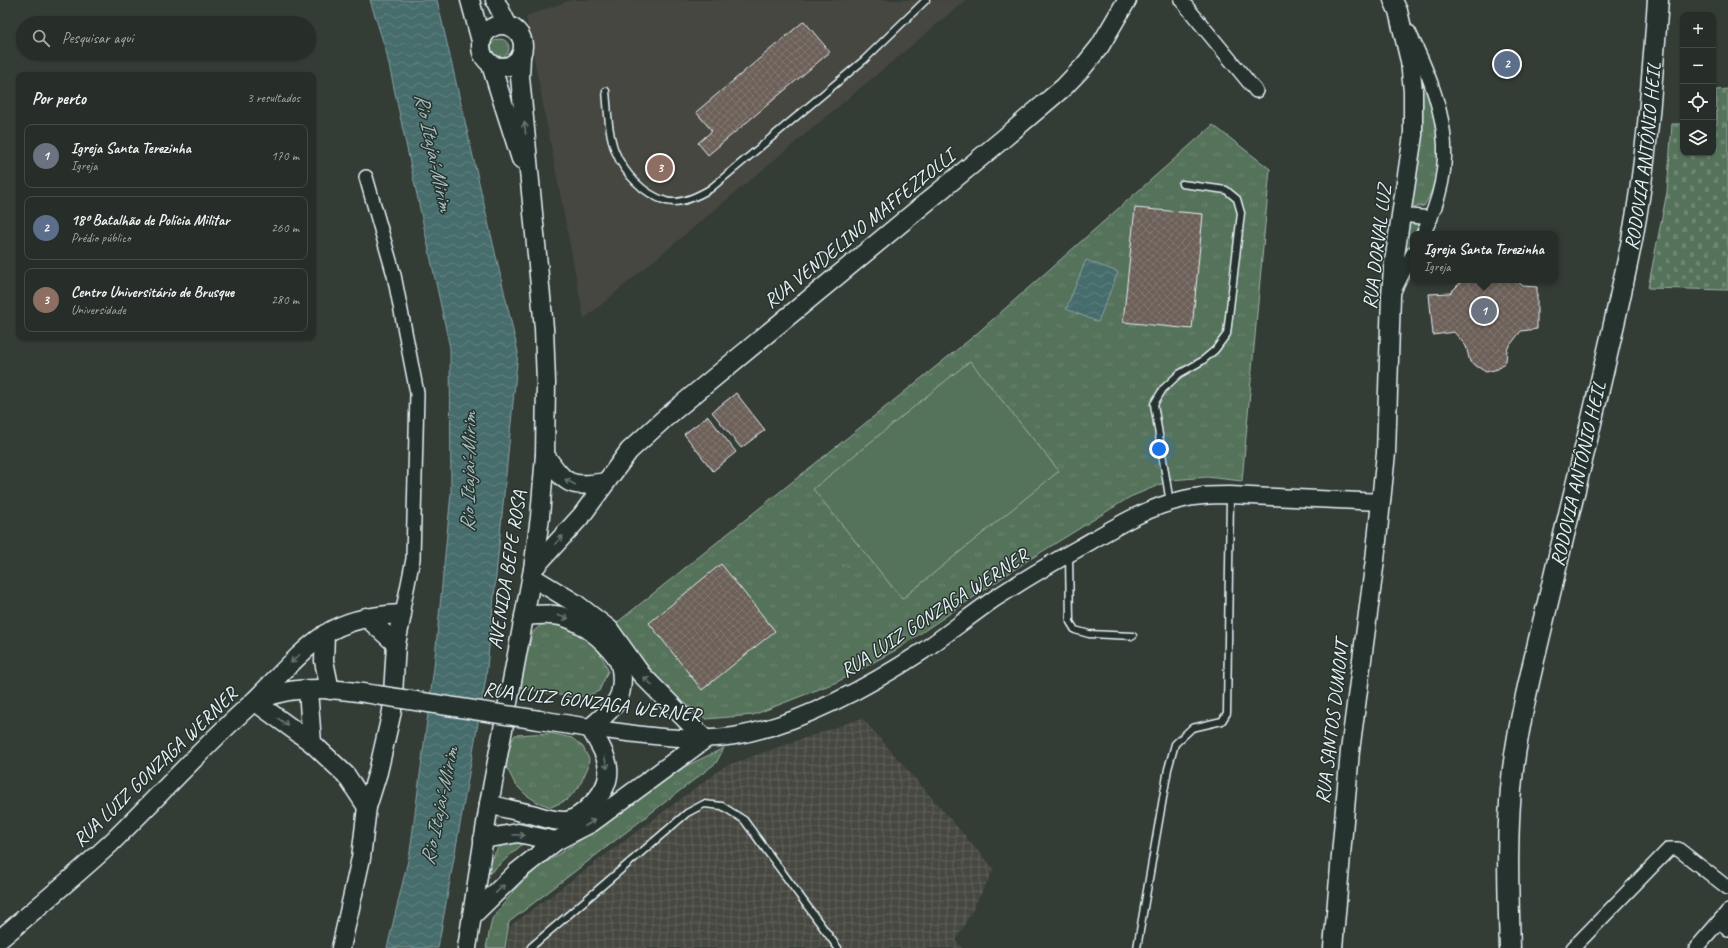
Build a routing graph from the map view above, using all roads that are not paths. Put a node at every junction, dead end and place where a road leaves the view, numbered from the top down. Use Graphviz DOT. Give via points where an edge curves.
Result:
graph roads {
  1 [pos="470,0"];
  2 [pos="495,0"];
  3 [pos="926,0"];
  4 [pos="1127,0"];
  5 [pos="1181,0"];
  6 [pos="1658,0"];
  7 [pos="1396,5"];
  8 [pos="508,26"];
  9 [pos="481,41"];
  10 [pos="521,56"];
  11 [pos="491,65"];
  12 [pos="606,91"];
  13 [pos="1256,91"];
  14 [pos="366,177"];
  15 [pos="1182,184"];
  16 [pos="532,194"];
  17 [pos="1401,215"];
  18 [pos="1431,218"];
  19 [pos="1424,231"];
  20 [pos="1410,260"];
  21 [pos="1391,296"];
  22 [pos="545,454"];
  23 [pos="606,482"];
  24 [pos="1230,494"];
  25 [pos="1381,502"];
  26 [pos="1170,503"];
  27 [pos="1069,554"];
  28 [pos="532,573"];
  29 [pos="402,614"];
  30 [pos="524,616"];
  31 [pos="366,617"];
  32 [pos="325,634"];
  33 [pos="1133,636"];
  34 [pos="396,644"];
  35 [pos="308,690"];
  36 [pos="330,690"];
  37 [pos="254,701"];
  38 [pos="590,728"];
  39 [pos="705,739"];
  40 [pos="312,743"];
  41 [pos="378,772"];
  42 [pos="346,775"];
  43 [pos="489,804"];
  44 [pos="367,807"];
  45 [pos="483,840"];
  46 [pos="556,841"];
  47 [pos="1728,888"];
  48 [pos="472,916"];
  49 [pos="1725,920"];
  50 [pos="2,935"];
  51 [pos="531,947"];
  52 [pos="341,948"];
  53 [pos="467,948"];
  54 [pos="838,948"];
  55 [pos="1138,948"];
  56 [pos="1333,948"];
  57 [pos="1510,948"];
  58 [pos="1573,948"];
  59 [pos="1696,948"];
  1 -- 9 [label="main road"];
  2 -- 8 [label="main road"];
  3 -- 12 [label="lane" via="864,60 710,189 690,199 667,202 640,187 626,170 615,151 609,128"];
  4 -- 23 [label="main road, RUA VENDELINO MAFFEZZOLLI" via="1100,46 1064,87 664,419 629,451"];
  5 -- 13 [label="street"];
  6 -- 57 [label="main road, RODOVIA ANTÔNIO HEIL" via="1649,119 1639,203 1609,346 1533,669 1514,767 1508,847"];
  7 -- 17 [label="main road, RUA DORVAL LUZ" via="1410,61 1414,117"];
  7 -- 18 [label="street" via="1425,66 1442,125 1445,160 1443,181"];
  8 -- 9 [label="main road" via="491,27"];
  8 -- 10 [label="main road" via="518,32 522,40"];
  9 -- 11 [label="main road" via="482,54 485,61"];
  10 -- 11 [label="main road" via="508,67"];
  16 -- 10 [label="main road, AVENIDA BEPE ROSA, one-way" via="520,78"];
  11 -- 16 [label="main road, AVENIDA BEPE ROSA"];
  14 -- 29 [label="street" via="394,275 417,393 413,559"];
  15 -- 26 [label="lane" via="1226,190 1237,199 1241,213 1227,334 1215,350 1179,374 1163,389 1154,404"];
  16 -- 22 [label="main road, AVENIDA BEPE ROSA" via="544,328"];
  17 -- 18 [label="street"];
  17 -- 21 [label="main road, RUA DORVAL LUZ"];
  18 -- 19 [label="street"];
  20 -- 21 [label="street"];
  21 -- 25 [label="main road, RUA DORVAL LUZ" via="1386,453"];
  23 -- 22 [label="main road, one-way" via="574,485 564,479"];
  22 -- 28 [label="main road, AVENIDA BEPE ROSA"];
  28 -- 23 [label="main road, RUA VENDELINO MAFFEZZOLLI, one-way" via="582,515"];
  24 -- 25 [label="street, RUA LUIZ GONZAGA WERNER"];
  24 -- 26 [label="street, RUA LUIZ GONZAGA WERNER" via="1185,498"];
  24 -- 55 [label="lane" via="1227,713 1222,721 1192,728 1175,744 1168,769"];
  25 -- 56 [label="main road, RUA SANTOS DUMONT" via="1376,560 1350,751"];
  26 -- 27 [label="street, RUA LUIZ GONZAGA WERNER" via="1136,516"];
  27 -- 33 [label="lane" via="1070,622 1075,630 1089,634"];
  27 -- 39 [label="street, RUA LUIZ GONZAGA WERNER" via="1022,581 924,650 864,687 780,724 734,736"];
  28 -- 30 [label="main road, AVENIDA BEPE ROSA"];
  39 -- 28 [label="main road, one-way" via="641,674 609,630"];
  29 -- 31 [label="main road"];
  29 -- 34 [label="main road"];
  30 -- 38 [label="main road, one-way" via="553,614 565,617 584,626 617,656 623,681 617,702"];
  30 -- 43 [label="main road, AVENIDA BEPE ROSA"];
  31 -- 32 [label="main road"];
  31 -- 34 [label="main road"];
  32 -- 36 [label="main road" via="324,661"];
  32 -- 37 [label="main road, one-way" via="296,657"];
  34 -- 41 [label="main road" via="392,711"];
  35 -- 36 [label="main road, RUA LUIZ GONZAGA WERNER"];
  35 -- 37 [label="main road, RUA LUIZ GONZAGA WERNER" via="285,692"];
  35 -- 40 [label="main road"];
  36 -- 38 [label="main road, RUA LUIZ GONZAGA WERNER, bridge" via="348,690"];
  37 -- 40 [label="main road, one-way"];
  37 -- 50 [label="main road, RUA LUIZ GONZAGA WERNER" via="82,870"];
  38 -- 39 [label="street, RUA LUIZ GONZAGA WERNER"];
  38 -- 43 [label="main road, one-way" via="601,746 609,777 600,796 582,813 568,820 550,820"];
  46 -- 39 [label="main road, one-way" via="591,823"];
  40 -- 42 [label="main road"];
  41 -- 42 [label="main road"];
  41 -- 44 [label="main road"];
  42 -- 44 [label="main road"];
  43 -- 45 [label="main road, AVENIDA BEPE ROSA"];
  44 -- 52 [label="main road" via="361,858"];
  45 -- 46 [label="main road, one-way" via="518,833"];
  45 -- 48 [label="main road, AVENIDA BEPE ROSA"];
  48 -- 46 [label="main road, one-way" via="517,872"];
  47 -- 58 [label="street" via="1678,849 1669,849"];
  48 -- 53 [label="main road, AVENIDA BEPE ROSA"];
  49 -- 59 [label="street"];
  51 -- 54 [label="lane" via="687,813 704,804 722,806 744,820"];
}
